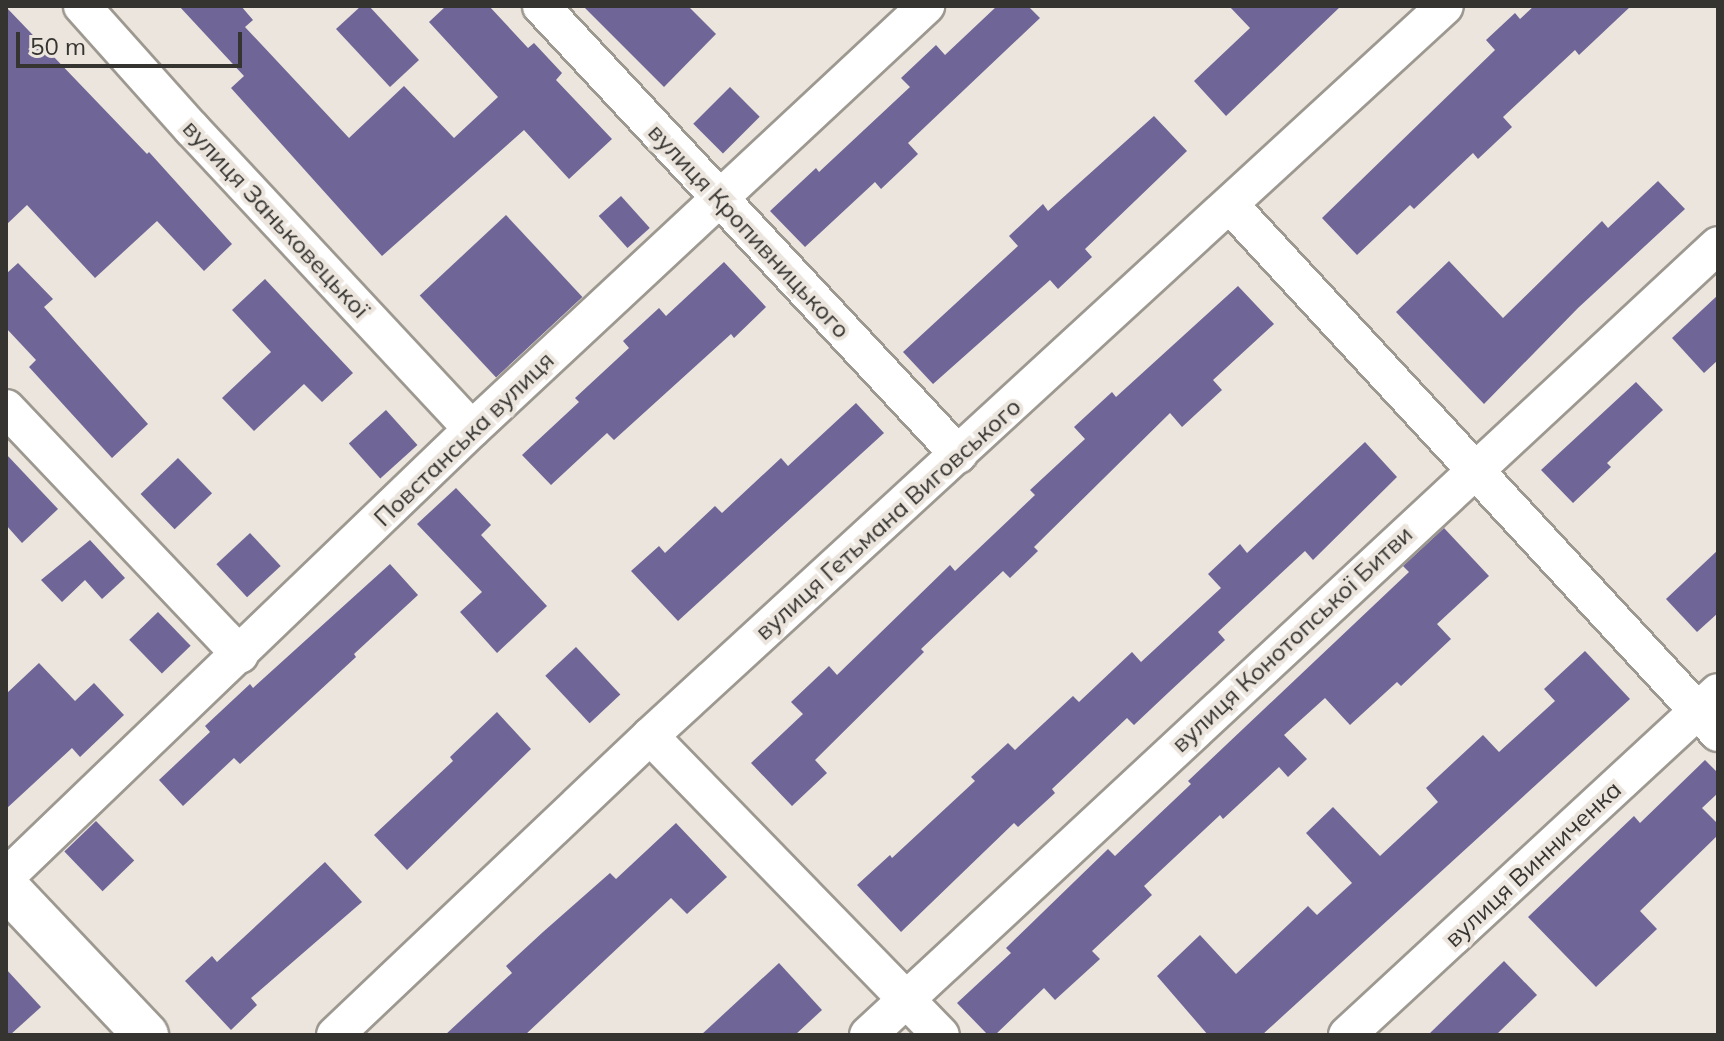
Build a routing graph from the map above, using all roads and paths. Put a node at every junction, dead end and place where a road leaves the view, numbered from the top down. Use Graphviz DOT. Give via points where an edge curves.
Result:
graph roads {
  1 [pos="82,6"];
  2 [pos="541,6"];
  3 [pos="926,6"];
  4 [pos="1445,6"];
  5 [pos="719,201"];
  6 [pos="1230,205"];
  7 [pos="1718,245"];
  8 [pos="6,408"];
  9 [pos="472,429"];
  10 [pos="959,455"];
  11 [pos="1474,469"];
  12 [pos="240,655"];
  13 [pos="1711,712"];
  14 [pos="650,736"];
  15 [pos="6,877"];
  16 [pos="6,887"];
  17 [pos="907,998"];
  18 [pos="146,1035"];
  19 [pos="335,1035"];
  20 [pos="868,1035"];
  21 [pos="941,1035"];
  22 [pos="1347,1035"];
  1 -- 9 [label="street, вулиця Заньковецької"];
  2 -- 5 [label="street, вулиця Кропивницького"];
  3 -- 5 [label="street, Повстанська вулиця"];
  4 -- 6 [label="street, вулиця Гетьмана Виговського"];
  5 -- 9 [label="street, Повстанська вулиця"];
  5 -- 10 [label="street, вулиця Кропивницького"];
  6 -- 10 [label="street, вулиця Гетьмана Виговського"];
  6 -- 11 [label="street"];
  7 -- 11 [label="street, вулиця Конотопської Битви"];
  8 -- 12 [label="street"];
  9 -- 12 [label="street, Повстанська вулиця"];
  10 -- 14 [label="street, вулиця Гетьмана Виговського"];
  11 -- 13 [label="street"];
  11 -- 17 [label="street, вулиця Конотопської Битви"];
  12 -- 15 [label="street, Повстанська вулиця"];
  13 -- 22 [label="street, вулиця Винниченка"];
  14 -- 17 [label="street"];
  14 -- 19 [label="street, вулиця Гетьмана Виговського"];
  16 -- 18 [label="street"];
  17 -- 20 [label="street, вулиця Конотопської Битви"];
  17 -- 21 [label="street"];
}
